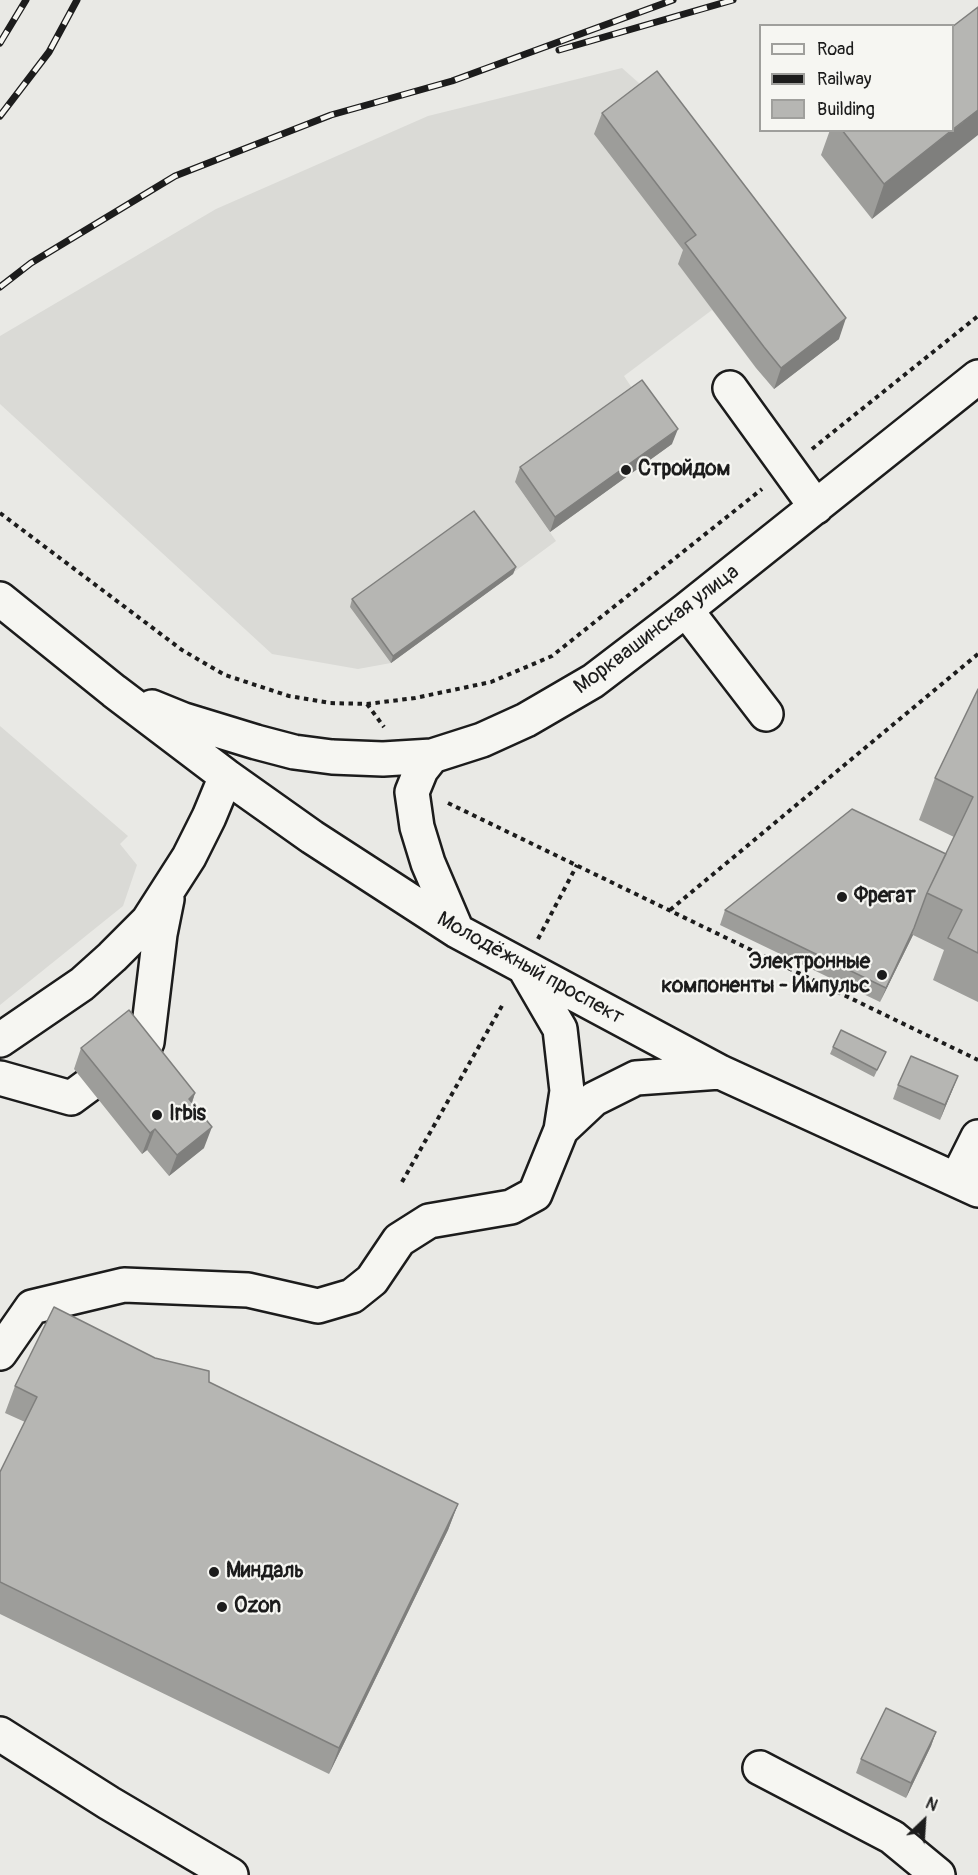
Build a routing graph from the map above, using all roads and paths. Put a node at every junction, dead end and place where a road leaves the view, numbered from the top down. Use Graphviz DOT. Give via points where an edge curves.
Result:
graph roads {
  1 [pos="978,316"];
  2 [pos="978,377"];
  3 [pos="730,388"];
  4 [pos="789,468"];
  5 [pos="816,507"];
  6 [pos="0,513"];
  7 [pos="0,598"];
  8 [pos="686,610"];
  9 [pos="978,654"];
  10 [pos="114,691"];
  11 [pos="367,704"];
  12 [pos="766,714"];
  13 [pos="390,734"];
  14 [pos="432,756"];
  15 [pos="226,776"];
  16 [pos="442,800"];
  17 [pos="577,865"];
  18 [pos="169,890"];
  19 [pos="670,910"];
  20 [pos="457,932"];
  21 [pos="531,954"];
  22 [pos="503,1004"];
  23 [pos="0,1040"];
  24 [pos="978,1060"];
  25 [pos="720,1072"];
  26 [pos="0,1077"];
  27 [pos="561,1130"];
  28 [pos="978,1137"];
  29 [pos="402,1182"];
  30 [pos="967,1185"];
  31 [pos="0,1353"];
  32 [pos="0,1734"];
  33 [pos="760,1768"];
  34 [pos="231,1875"];
  35 [pos="938,1875"];
  1 -- 4 [label="path"];
  2 -- 5 [label="street, Морквашинская улица"];
  3 -- 4 [label="street"];
  4 -- 5 [label="street"];
  4 -- 11 [label="path" via="552,656 491,682"];
  5 -- 8 [label="street, Морквашинская улица"];
  6 -- 11 [label="path" via="182,650 225,675 289,696"];
  7 -- 10 [label="street"];
  8 -- 12 [label="street"];
  8 -- 14 [label="street, Морквашинская улица" via="594,681 482,741"];
  9 -- 19 [label="path"];
  10 -- 14 [label="street, Морквашинская улица" via="184,720 294,752 383,759"];
  10 -- 15 [label="street, Молодёжный проспект"];
  11 -- 13 [label="path"];
  14 -- 20 [label="street" via="412,792 428,863"];
  15 -- 18 [label="street" via="209,817"];
  15 -- 20 [label="street, Молодёжный проспект"];
  16 -- 17 [label="path"];
  17 -- 19 [label="path"];
  17 -- 21 [label="path"];
  18 -- 23 [label="street" via="148,921 82,984"];
  18 -- 26 [label="street" via="147,1042 71,1098"];
  19 -- 24 [label="path"];
  20 -- 21 [label="street, Молодёжный проспект"];
  21 -- 25 [label="street, Молодёжный проспект"];
  21 -- 27 [label="street" via="560,1029 567,1091"];
  22 -- 29 [label="path"];
  25 -- 27 [label="street" via="636,1078 594,1099"];
  25 -- 30 [label="street, Молодёжный проспект"];
  27 -- 31 [label="street" via="535,1194 511,1207 429,1221 399,1240 372,1280 352,1296 318,1306 248,1290 123,1286 32,1307"];
  28 -- 30 [label="street"];
  32 -- 34 [label="street"];
  33 -- 35 [label="street" via="892,1837"];
}
